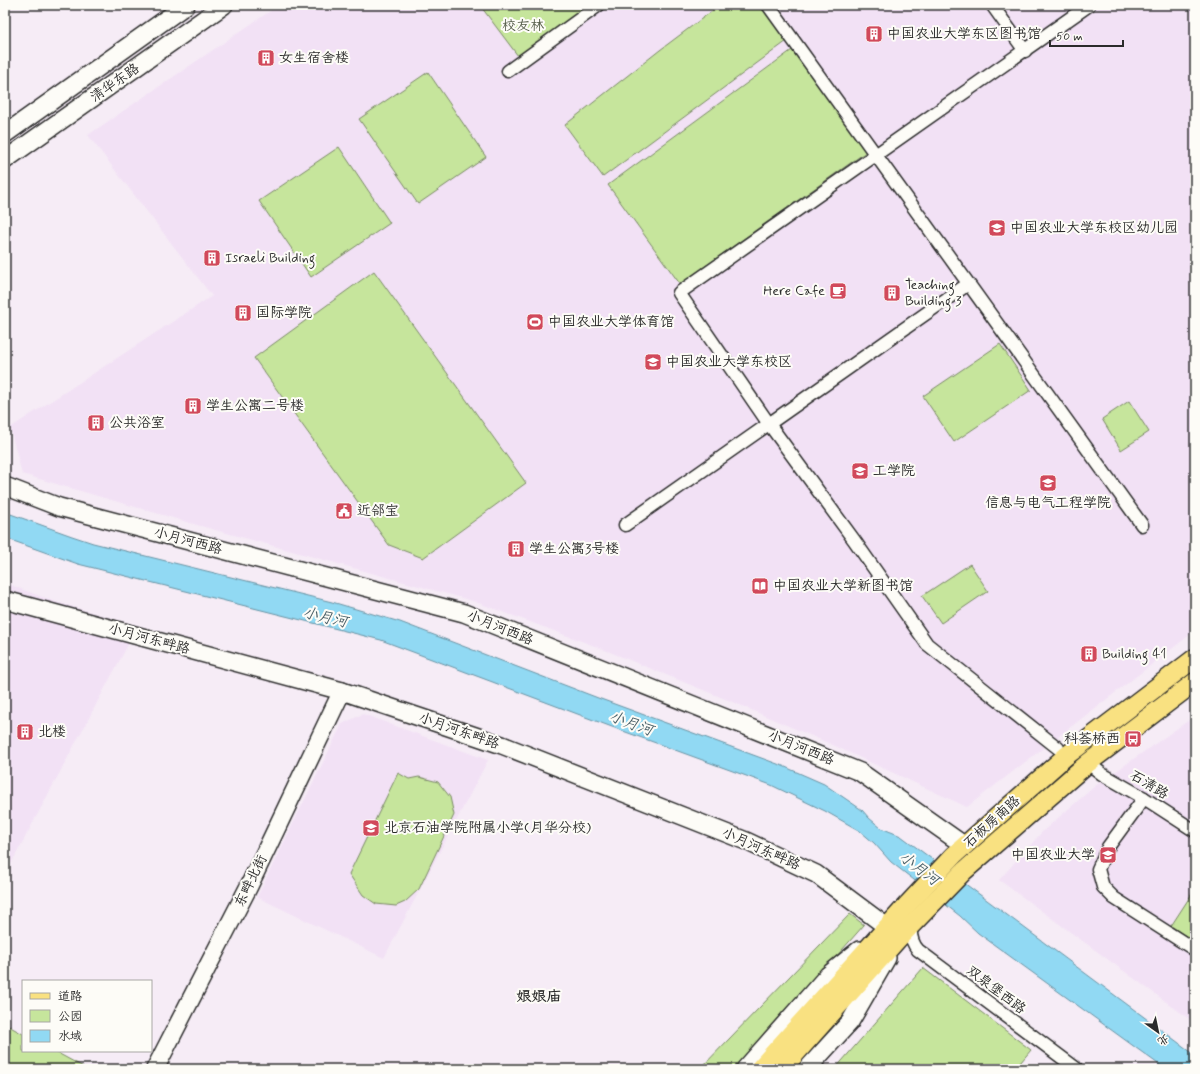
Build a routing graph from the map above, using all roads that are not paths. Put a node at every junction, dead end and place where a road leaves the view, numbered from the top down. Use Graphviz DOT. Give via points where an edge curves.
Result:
graph roads {
  1 [pos="186,5"];
  2 [pos="224,5"];
  3 [pos="599,5"];
  4 [pos="768,5"];
  5 [pos="992,5"];
  6 [pos="1089,5"];
  7 [pos="1025,51"];
  8 [pos="508,71"];
  9 [pos="35,113"];
  10 [pos="47,131"];
  11 [pos="5,134"];
  12 [pos="876,155"];
  13 [pos="5,160"];
  14 [pos="968,284"];
  15 [pos="769,424"];
  16 [pos="5,486"];
  17 [pos="624,525"];
  18 [pos="1142,525"];
  19 [pos="5,600"];
  20 [pos="1195,658"];
  21 [pos="1195,682"];
  22 [pos="342,691"];
  23 [pos="1058,748"];
  24 [pos="1088,763"];
  25 [pos="1144,798"];
  26 [pos="1195,832"];
  27 [pos="965,846"];
  28 [pos="918,906"];
  29 [pos="910,926"];
  30 [pos="890,932"];
  31 [pos="1195,950"];
  32 [pos="155,1069"];
  33 [pos="745,1069"];
  34 [pos="759,1069"];
  35 [pos="782,1069"];
  36 [pos="807,1069"];
  37 [pos="1077,1069"];
  1 -- 9 [label="street, 清华东路"];
  2 -- 10 [label="street, 清华东路"];
  3 -- 8 [label="street"];
  4 -- 12 [label="street"];
  5 -- 7 [label="street"];
  6 -- 7 [label="street"];
  7 -- 12 [label="street"];
  9 -- 10 [label="street"];
  9 -- 11 [label="street, 清华东路"];
  10 -- 13 [label="street, 清华东路"];
  12 -- 14 [label="street"];
  12 -- 15 [label="street" via="679,293"];
  14 -- 15 [label="street"];
  14 -- 18 [label="street"];
  15 -- 17 [label="street"];
  15 -- 23 [label="street" via="928,644"];
  16 -- 27 [label="street, 小月河西路" via="59,507 464,613 860,772"];
  19 -- 22 [label="street, 小月河东畔路"];
  20 -- 27 [label="main road, 石板房南路" via="1066,756"];
  21 -- 24 [label="main road, 石板房南路"];
  22 -- 30 [label="street, 小月河东畔路" via="502,745 746,841 816,874"];
  22 -- 32 [label="street, 东畔北街" via="248,888"];
  24 -- 25 [label="street, 石清路"];
  24 -- 28 [label="main road, 石板房南路" via="964,871"];
  25 -- 26 [label="street, 石清路"];
  25 -- 31 [label="street" via="1108,847 1098,869 1102,887 1114,898"];
  27 -- 28 [label="main road, 石板房南路" via="948,862"];
  28 -- 29 [label="main road, 石板房南路"];
  28 -- 30 [label="main road, 石板房南路"];
  29 -- 30 [label="main road, 石板房南路"];
  29 -- 37 [label="street, 双泉堡西路" via="913,944 918,950"];
  30 -- 33 [label="street" via="828,975"];
  30 -- 34 [label="main road, 石板房南路" via="812,1010"];
  30 -- 35 [label="main road, 石板房南路" via="826,1020"];
  30 -- 36 [label="street" via="850,1022"];
}
